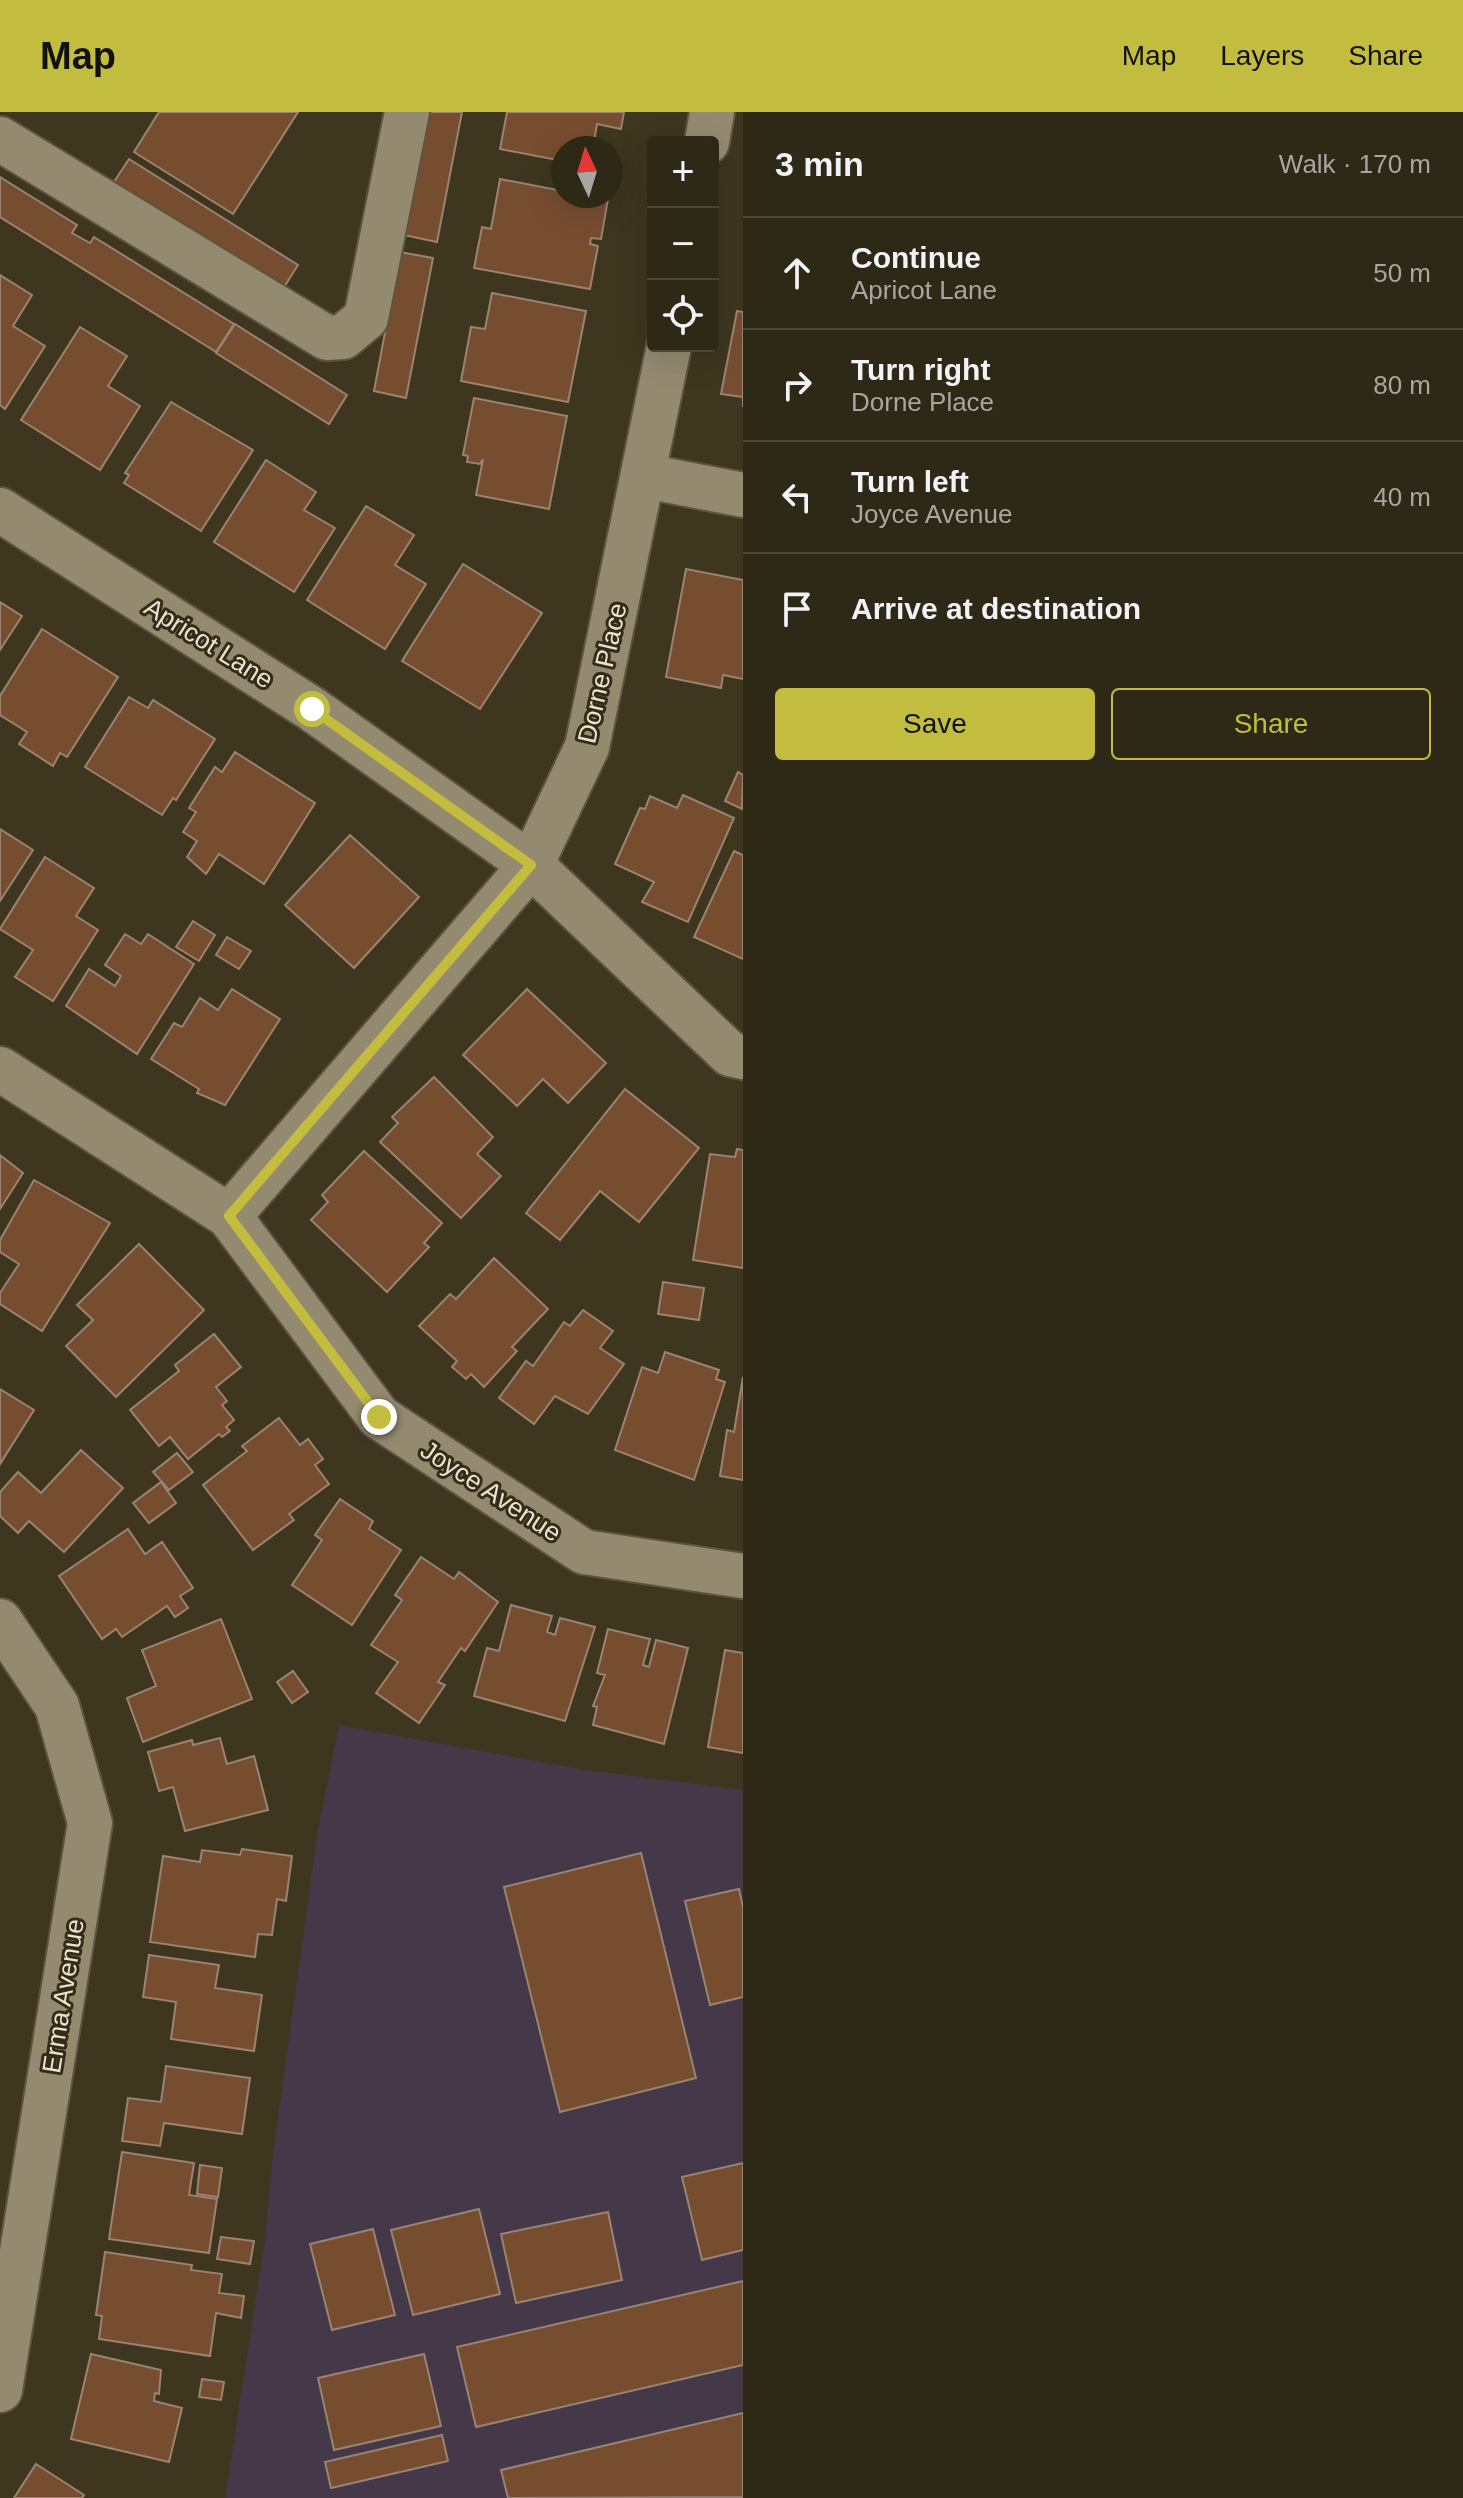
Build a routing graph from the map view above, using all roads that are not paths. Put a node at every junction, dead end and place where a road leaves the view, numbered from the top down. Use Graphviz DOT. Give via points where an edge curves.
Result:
graph roads {
  1 [pos="407,112"];
  2 [pos="712,112"];
  3 [pos="708,136"];
  4 [pos="0,139"];
  5 [pos="668,352"];
  6 [pos="645,476"];
  7 [pos="743,495"];
  8 [pos="0,510"];
  9 [pos="531,865"];
  10 [pos="743,1057"];
  11 [pos="0,1069"];
  12 [pos="229,1216"];
  13 [pos="743,1576"];
  14 [pos="0,1621"];
  15 [pos="0,2390"];
  1 -- 4 [label="street" via="366,318 343,337 327,338"];
  2 -- 3 [label="street"];
  5 -- 6 [label="street, Dorne Place"];
  6 -- 7 [label="street"];
  6 -- 9 [label="street, Dorne Place" via="587,747"];
  8 -- 9 [label="street, Apricot Lane" via="312,709"];
  9 -- 10 [label="street, Apricot Lane" via="730,1054"];
  9 -- 12 [label="street, Dorne Place"];
  11 -- 12 [label="street, Joyce Avenue"];
  12 -- 13 [label="street, Joyce Avenue" via="379,1417 584,1552"];
  14 -- 15 [label="street, Erma Avenue" via="57,1706 90,1823"];
}
